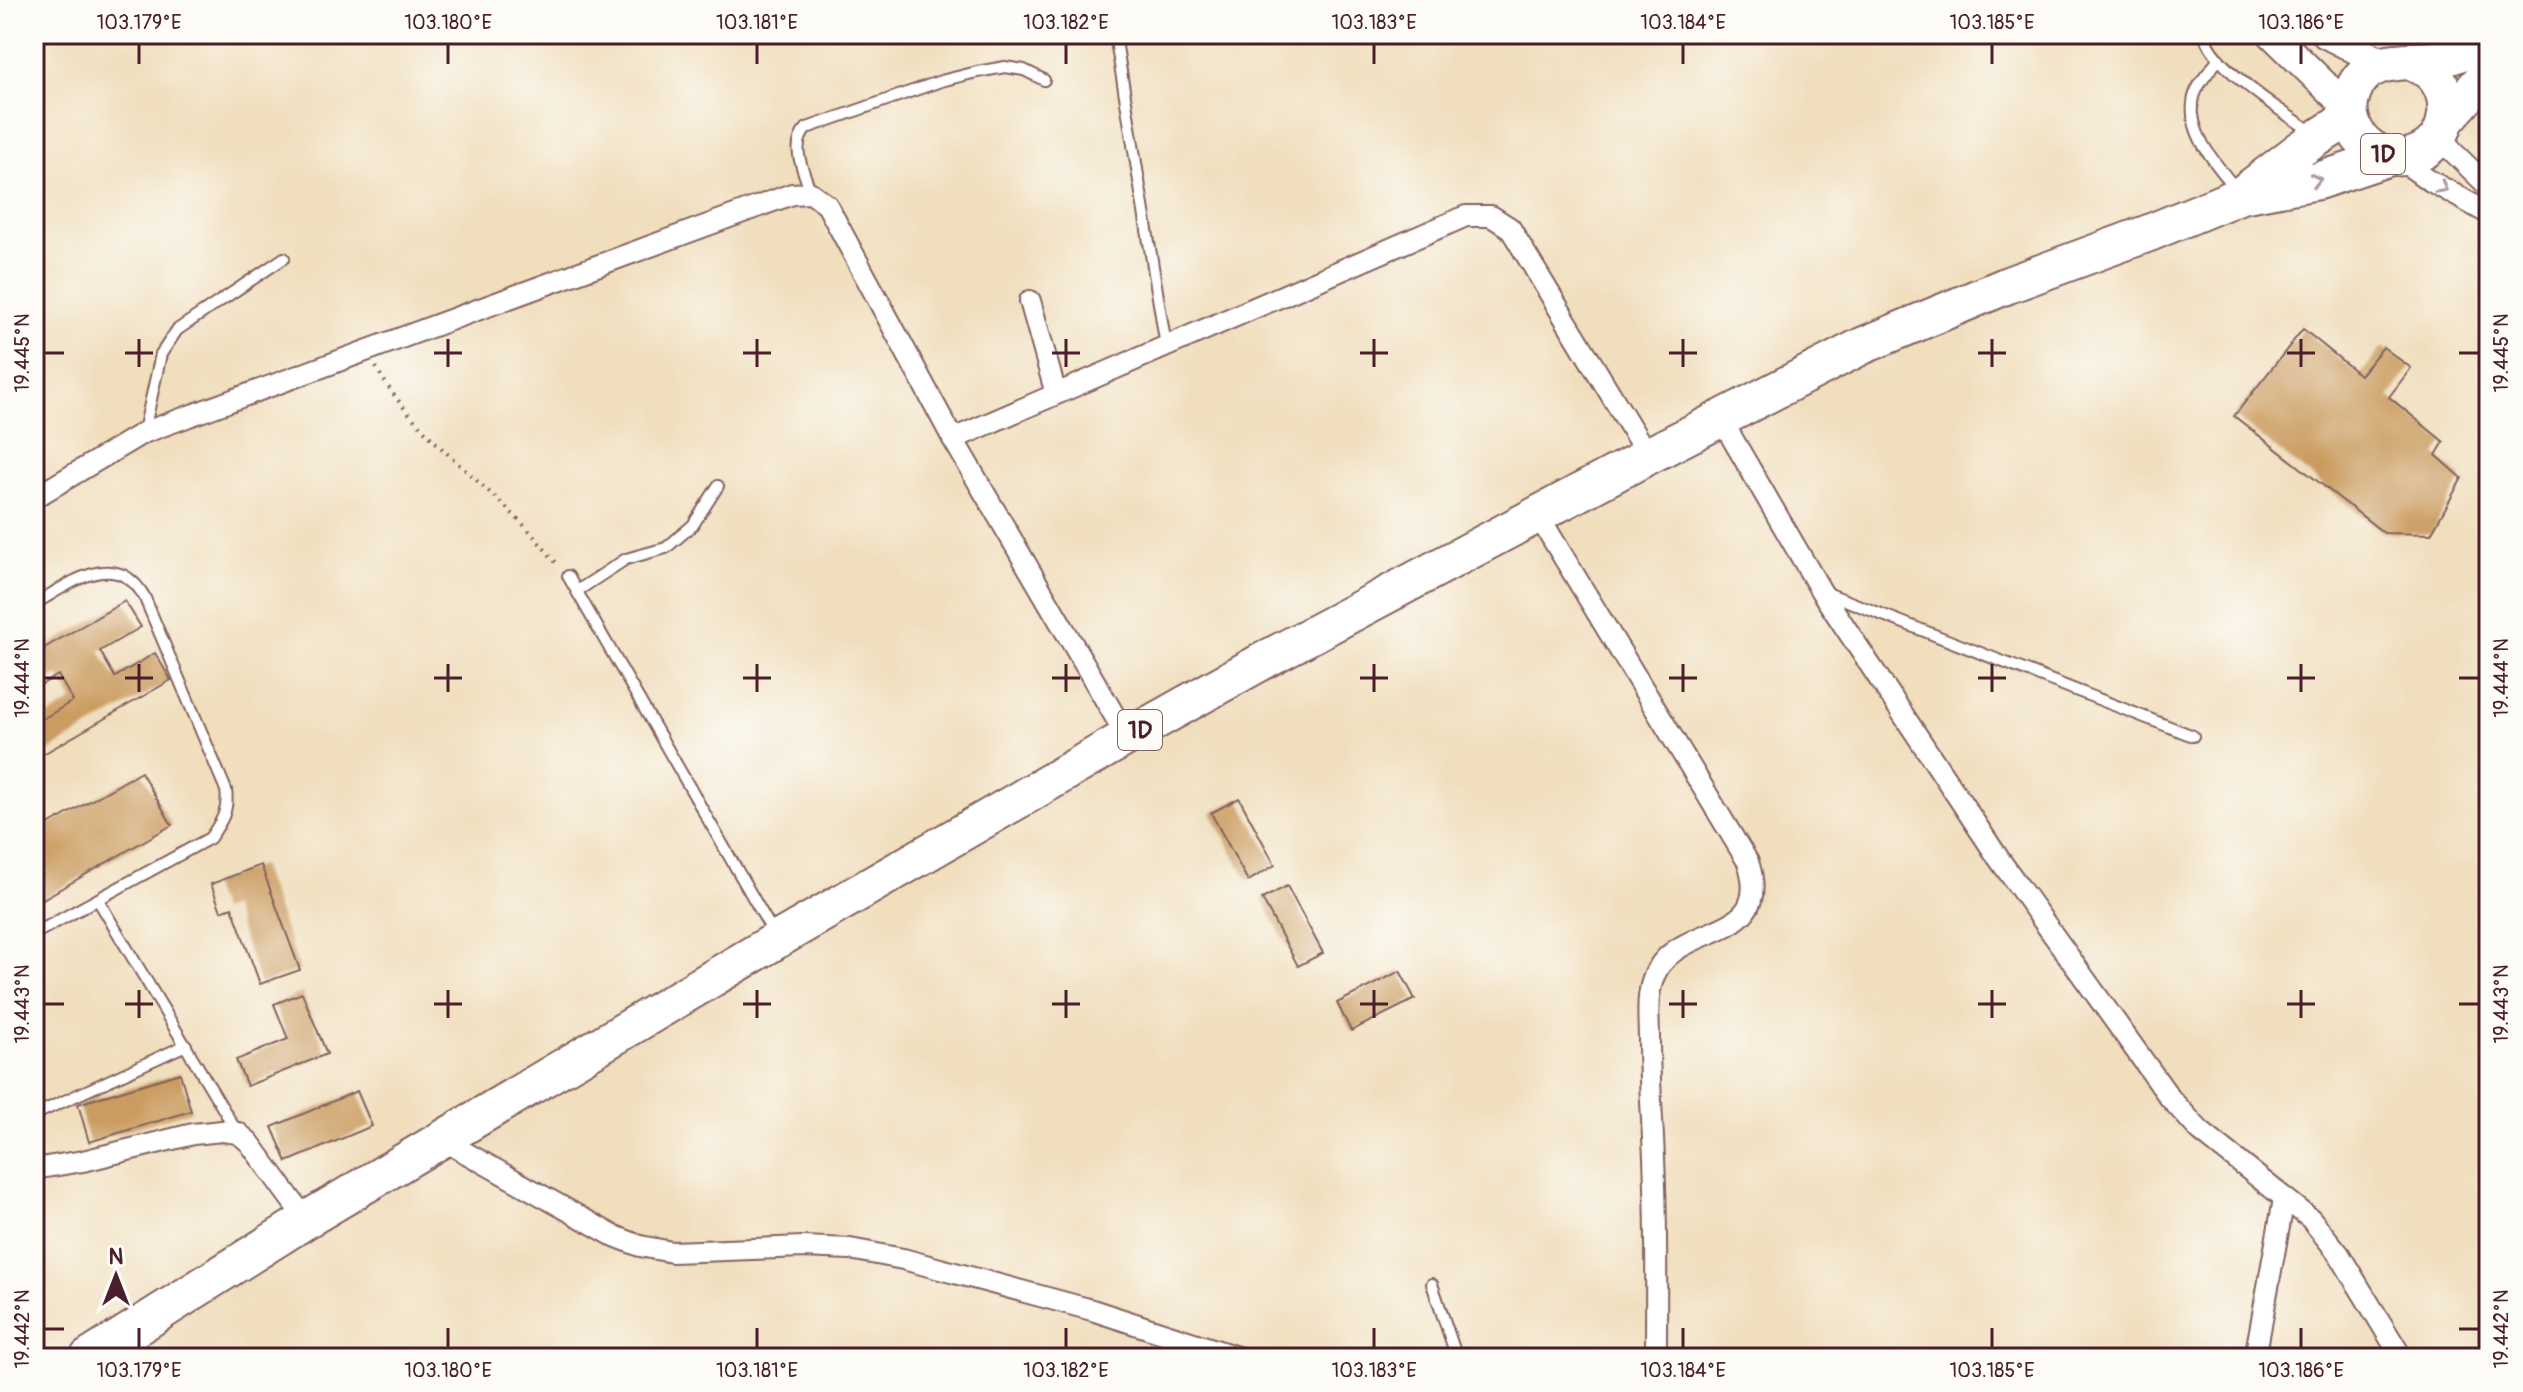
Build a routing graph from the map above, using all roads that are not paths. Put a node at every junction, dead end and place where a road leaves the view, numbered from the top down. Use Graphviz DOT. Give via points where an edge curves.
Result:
graph roads {
  1 [pos="2205,34"];
  2 [pos="2272,34"];
  3 [pos="2326,34"];
  4 [pos="2489,40"];
  5 [pos="1117,47"];
  6 [pos="2219,59"];
  7 [pos="2398,63"];
  8 [pos="2489,72"];
  9 [pos="1044,80"];
  10 [pos="2349,113"];
  11 [pos="2443,127"];
  12 [pos="2319,136"];
  13 [pos="2394,157"];
  14 [pos="2489,187"];
  15 [pos="811,193"];
  16 [pos="2241,195"];
  17 [pos="2489,214"];
  18 [pos="284,258"];
  19 [pos="1030,301"];
  20 [pos="1166,346"];
  21 [pos="1056,394"];
  22 [pos="1721,419"];
  23 [pos="143,433"];
  24 [pos="953,439"];
  25 [pos="1648,456"];
  26 [pos="718,486"];
  27 [pos="34,498"];
  28 [pos="1538,515"];
  29 [pos="568,576"];
  30 [pos="577,591"];
  31 [pos="1821,591"];
  32 [pos="34,604"];
  33 [pos="2193,736"];
  34 [pos="1127,737"];
  35 [pos="98,900"];
  36 [pos="34,934"];
  37 [pos="777,940"];
  38 [pos="186,1045"];
  39 [pos="34,1115"];
  40 [pos="238,1133"];
  41 [pos="443,1140"];
  42 [pos="34,1169"];
  43 [pos="2284,1199"];
  44 [pos="306,1220"];
  45 [pos="1432,1284"];
  46 [pos="1206,1353"];
  47 [pos="88,1358"];
  48 [pos="1240,1358"];
  49 [pos="1457,1358"];
  50 [pos="1656,1358"];
  51 [pos="2255,1358"];
  52 [pos="2402,1358"];
  1 -- 6 [label="lane"];
  2 -- 10 [label="street"];
  3 -- 7 [label="street"];
  4 -- 7 [label="highway, 1D" via="2446,58"];
  5 -- 20 [label="lane"];
  6 -- 12 [label="lane" via="2267,103"];
  6 -- 16 [label="lane" via="2201,83 2194,112 2203,145"];
  7 -- 10 [label="highway, 1D" via="2365,73 2353,89"];
  7 -- 11 [label="highway" via="2430,72 2441,86 2446,103"];
  8 -- 11 [label="highway, 1D"];
  9 -- 15 [label="lane" via="1005,67 977,72 807,128 797,148"];
  10 -- 12 [label="highway, 1D"];
  10 -- 13 [label="highway, 1D" via="2357,135 2371,150"];
  11 -- 13 [label="highway, 1D" via="2430,146 2415,155"];
  11 -- 14 [label="street" via="2452,151"];
  12 -- 16 [label="highway, 1D"];
  16 -- 13 [label="highway, 1D, one-way" via="2318,181"];
  13 -- 17 [label="street, one-way"];
  15 -- 23 [label="street" via="792,194"];
  15 -- 24 [label="street" via="827,205"];
  16 -- 22 [label="highway, 1D" via="1862,346"];
  18 -- 23 [label="lane" via="177,330 161,354"];
  19 -- 21 [label="street"];
  20 -- 21 [label="street"];
  20 -- 25 [label="street" via="1466,216 1491,216 1510,228"];
  21 -- 24 [label="street"];
  22 -- 25 [label="highway, 1D"];
  22 -- 31 [label="street"];
  23 -- 27 [label="street"];
  24 -- 34 [label="street"];
  25 -- 28 [label="highway, 1D"];
  26 -- 30 [label="lane" via="693,525 666,548 626,559"];
  28 -- 34 [label="highway, 1D"];
  28 -- 50 [label="street" via="1754,879 1747,912 1678,947 1661,961 1652,980"];
  29 -- 30 [label="lane"];
  30 -- 37 [label="lane"];
  31 -- 33 [label="lane"];
  31 -- 43 [label="street" via="1999,859 2170,1098 2200,1131"];
  32 -- 35 [label="lane" via="102,571 135,581 226,790 223,820 210,838"];
  34 -- 37 [label="highway, 1D"];
  35 -- 36 [label="lane"];
  35 -- 38 [label="lane"];
  37 -- 41 [label="highway, 1D"];
  38 -- 39 [label="lane"];
  38 -- 40 [label="lane"];
  40 -- 42 [label="street" via="193,1134"];
  40 -- 44 [label="street"];
  41 -- 44 [label="highway, 1D"];
  41 -- 46 [label="street" via="640,1246 672,1252 850,1249 1092,1310"];
  43 -- 51 [label="street"];
  43 -- 52 [label="street" via="2311,1219 2339,1254"];
  44 -- 47 [label="highway, 1D"];
  45 -- 49 [label="lane"];
  46 -- 48 [label="street"];
}
